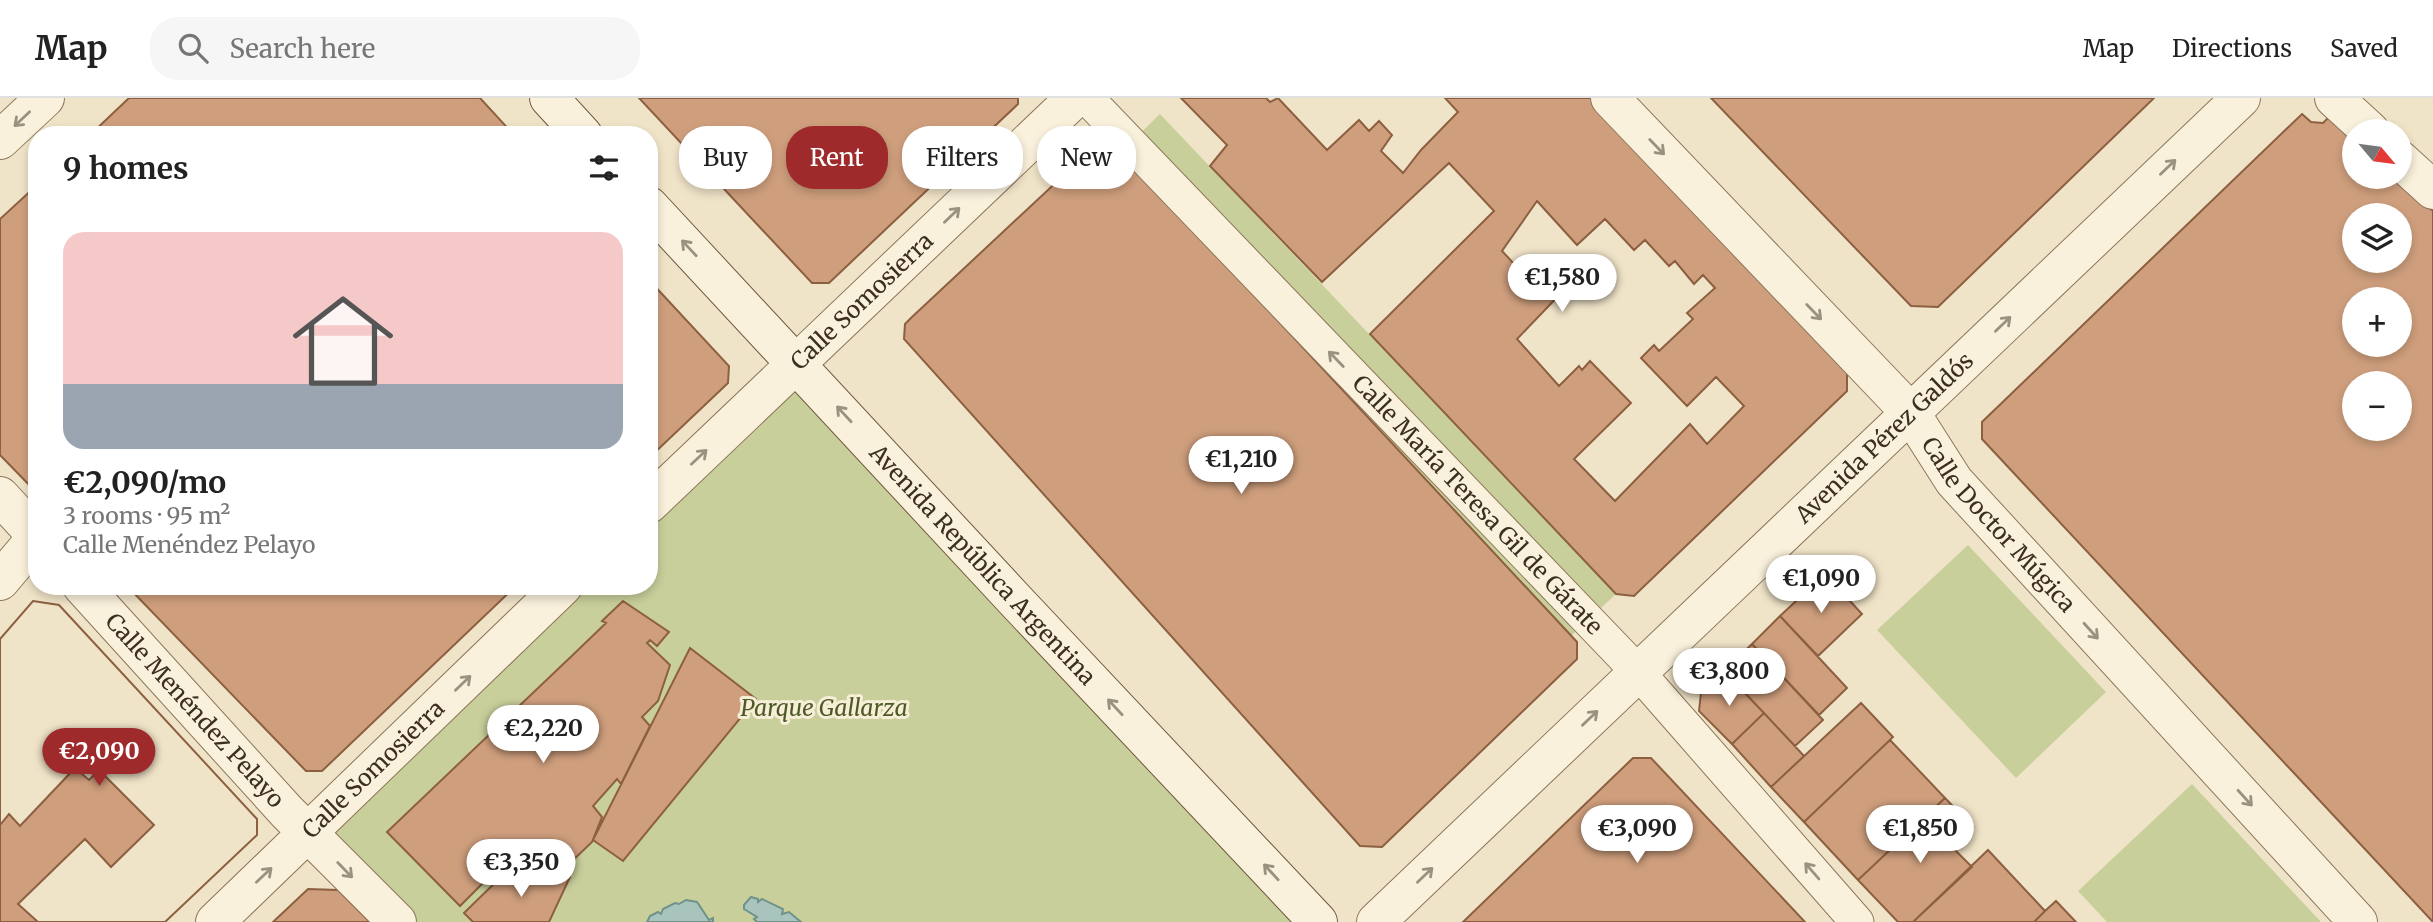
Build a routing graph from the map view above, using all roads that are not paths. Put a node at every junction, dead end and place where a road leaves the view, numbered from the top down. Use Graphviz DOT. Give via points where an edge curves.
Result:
graph roads {
  1 [pos="45,98"];
  2 [pos="549,98"];
  3 [pos="1075,98"];
  4 [pos="1087,98"];
  5 [pos="1610,98"];
  6 [pos="2241,98"];
  7 [pos="2334,98"];
  8 [pos="2357,119"];
  9 [pos="575,126"];
  10 [pos="0,140"];
  11 [pos="2412,171"];
  12 [pos="2433,190"];
  13 [pos="658,216"];
  14 [pos="796,363"];
  15 [pos="1910,412"];
  16 [pos="658,495"];
  17 [pos="0,496"];
  18 [pos="28,527"];
  19 [pos="28,548"];
  20 [pos="0,581"];
  21 [pos="90,595"];
  22 [pos="555,595"];
  23 [pos="1639,672"];
  24 [pos="309,832"];
  25 [pos="215,922"];
  26 [pos="397,922"];
  27 [pos="1318,922"];
  28 [pos="1376,922"];
  29 [pos="1857,922"];
  30 [pos="2358,922"];
  1 -- 10 [label="street, one-way"];
  2 -- 9 [label="street"];
  14 -- 3 [label="street, Calle Somosierra, one-way"];
  23 -- 4 [label="street, Calle María Teresa Gil de Gárate, one-way"];
  5 -- 15 [label="street, Calle Doctor Múgica, one-way"];
  15 -- 6 [label="street, Avenida Pérez Galdós, one-way"];
  7 -- 8 [label="street"];
  11 -- 12 [label="street"];
  14 -- 13 [label="street, Avenida República Argentina, one-way"];
  16 -- 14 [label="street, Calle Somosierra, one-way"];
  27 -- 14 [label="street, Avenida República Argentina, one-way"];
  15 -- 23 [label="street, Avenida Pérez Galdós"];
  15 -- 30 [label="street, Calle Doctor Múgica, one-way" via="1954,481"];
  17 -- 18 [label="street"];
  19 -- 20 [label="street"];
  21 -- 24 [label="street, Calle Menéndez Pelayo"];
  24 -- 22 [label="street, Calle Somosierra, one-way"];
  28 -- 23 [label="street, Avenida Pérez Galdós, one-way"];
  29 -- 23 [label="street, Calle María Teresa Gil de Gárate, one-way"];
  25 -- 24 [label="street, Calle Somosierra, one-way"];
  24 -- 26 [label="street, Calle Menéndez Pelayo, one-way"];
}
